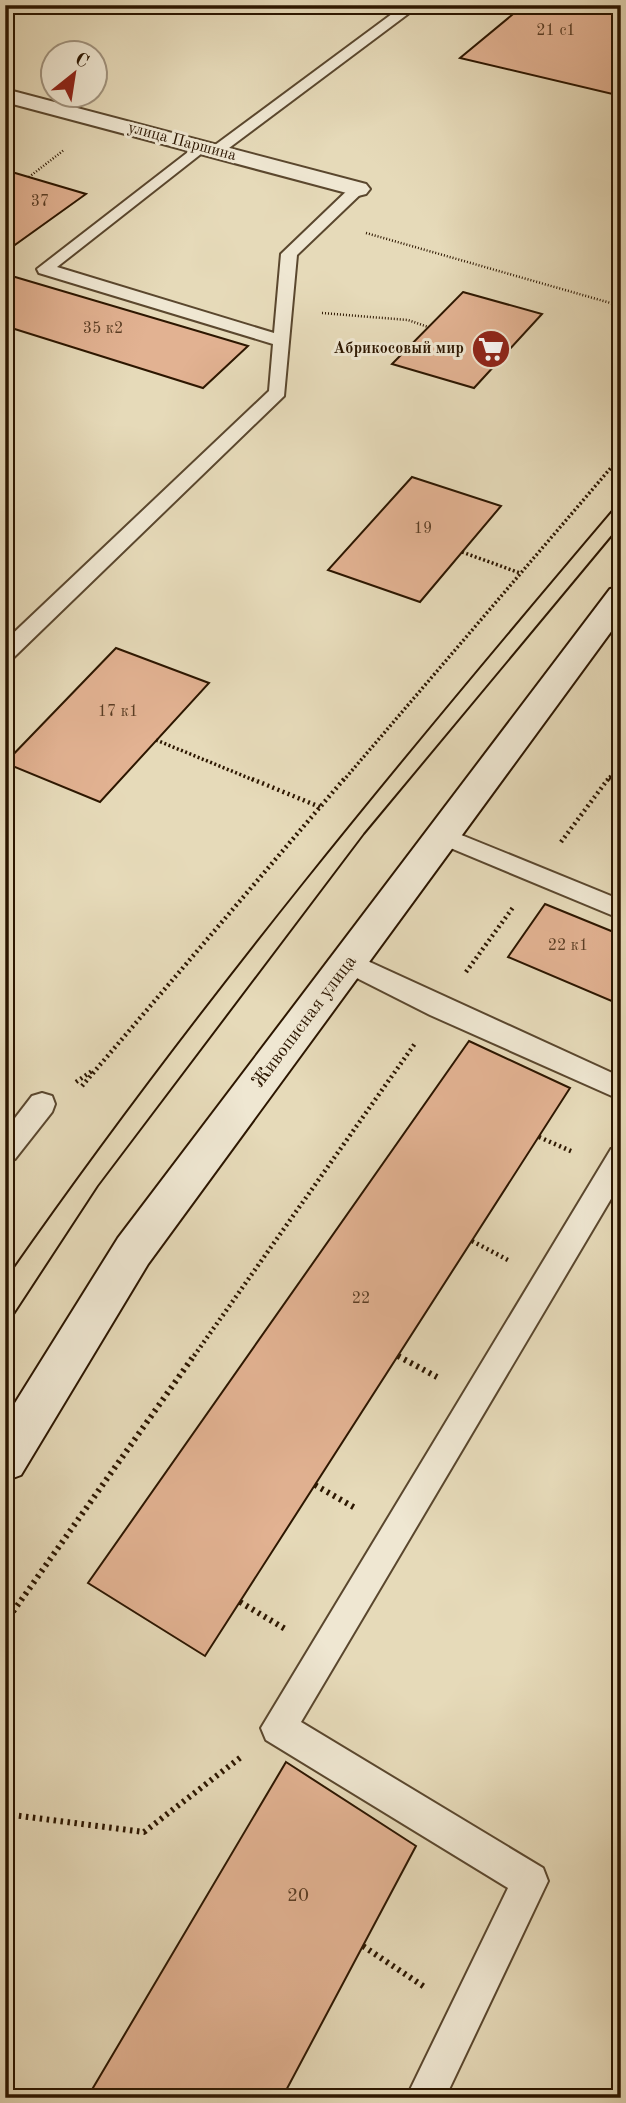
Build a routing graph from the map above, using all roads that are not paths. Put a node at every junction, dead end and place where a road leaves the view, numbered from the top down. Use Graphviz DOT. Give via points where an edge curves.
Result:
graph roads {
  1 [pos="413,5"];
  2 [pos="5,95"];
  3 [pos="208,149"];
  4 [pos="358,189"];
  5 [pos="282,341"];
  6 [pos="621,596"];
  7 [pos="5,653"];
  8 [pos="444,836"];
  9 [pos="621,910"];
  10 [pos="350,963"];
  11 [pos="621,1089"];
  12 [pos="42,1104"];
  13 [pos="5,1151"];
  14 [pos="621,1157"];
  15 [pos="5,1460"];
  16 [pos="425,2098"];
  1 -- 3 [label="lane"];
  2 -- 3 [label="street, улица Паршина"];
  3 -- 4 [label="street, улица Паршина"];
  3 -- 5 [label="lane" via="45,269"];
  4 -- 5 [label="lane" via="289,254"];
  5 -- 7 [label="lane" via="278,392"];
  6 -- 8 [label="street, Живописная улица"];
  8 -- 9 [label="lane"];
  8 -- 10 [label="street, Живописная улица"];
  10 -- 11 [label="lane"];
  10 -- 15 [label="street, Живописная улица" via="133,1251"];
  12 -- 13 [label="lane"];
  14 -- 16 [label="lane" via="278,1728 530,1881"];
}
